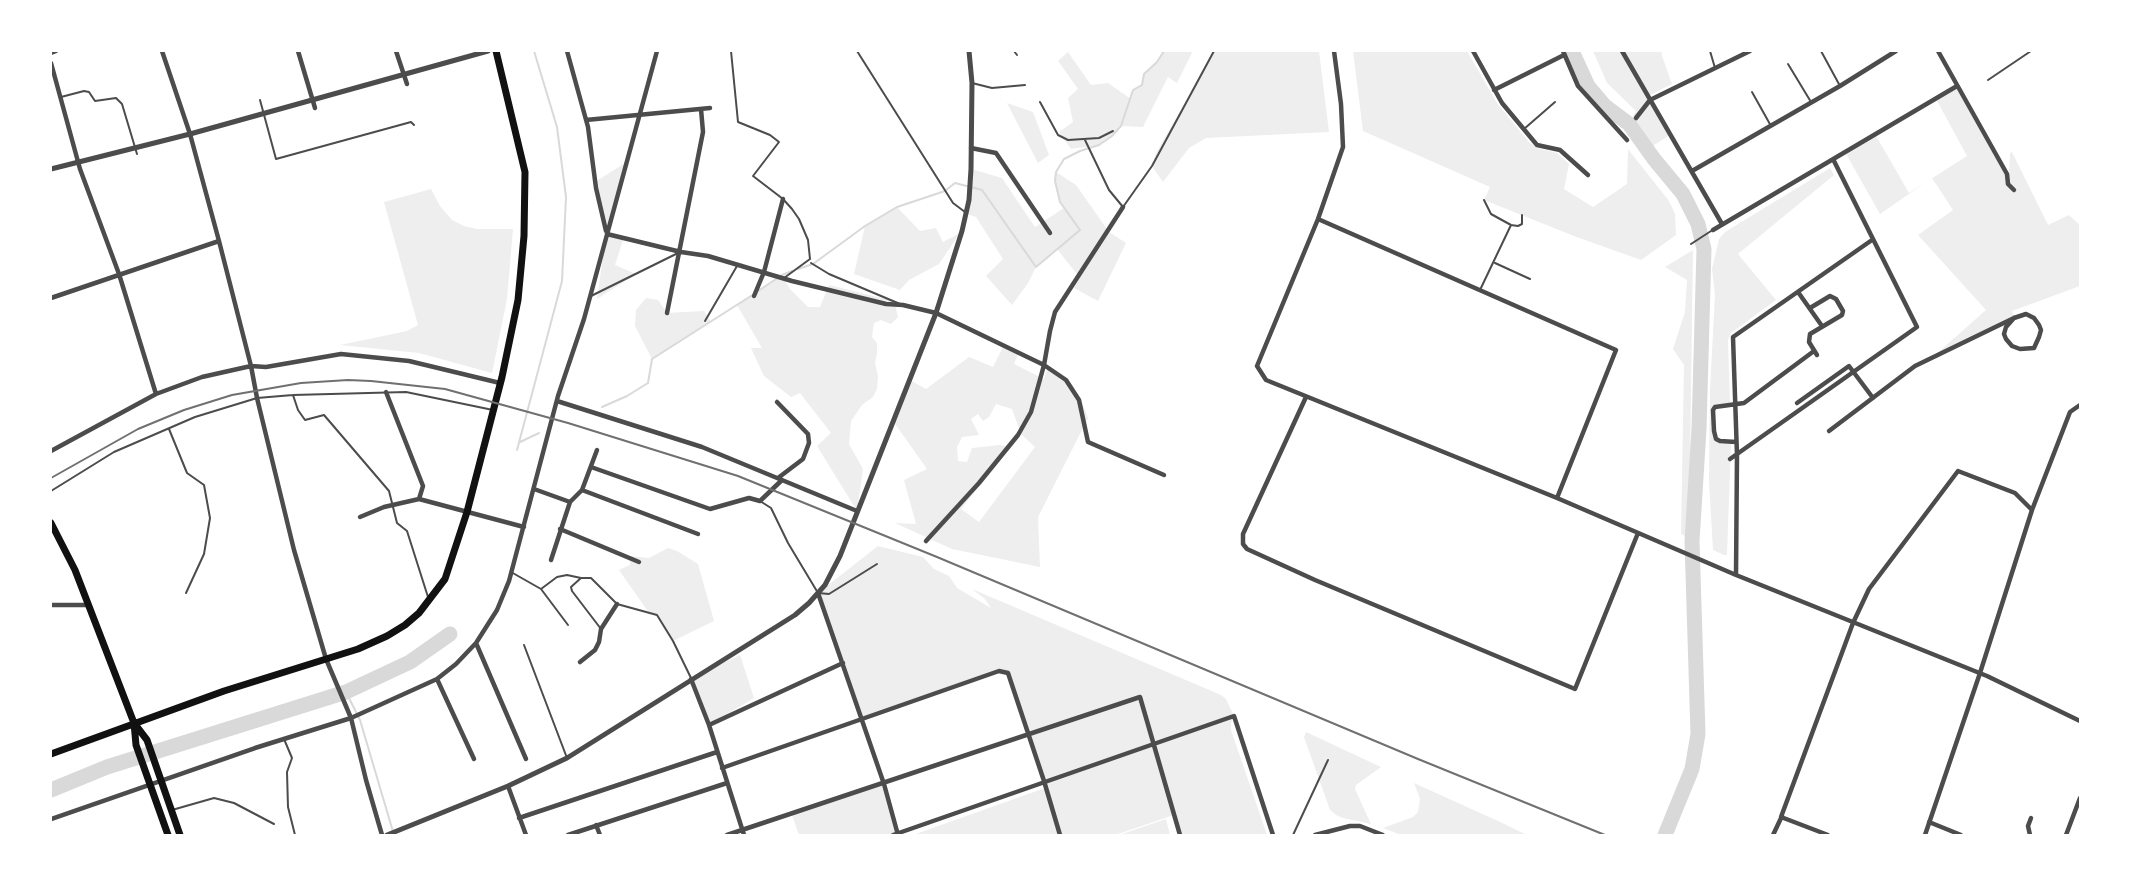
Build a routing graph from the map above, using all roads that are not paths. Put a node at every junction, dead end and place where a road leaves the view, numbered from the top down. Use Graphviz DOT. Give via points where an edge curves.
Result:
graph roads {
  1 [pos="56,51"];
  2 [pos="162,51"];
  3 [pos="298,51"];
  4 [pos="396,51"];
  5 [pos="488,51"];
  6 [pos="496,51"];
  7 [pos="567,51"];
  8 [pos="657,51"];
  9 [pos="731,51"];
  10 [pos="857,51"];
  11 [pos="969,51"];
  12 [pos="1014,51"];
  13 [pos="1214,51"];
  14 [pos="1334,51"];
  15 [pos="1473,51"];
  16 [pos="1622,51"];
  17 [pos="1710,51"];
  18 [pos="1750,51"];
  19 [pos="1821,51"];
  20 [pos="1896,51"];
  21 [pos="1938,51"];
  22 [pos="2031,51"];
  23 [pos="51,53"];
  24 [pos="1564,53"];
  25 [pos="1017,55"];
  26 [pos="51,63"];
  27 [pos="1788,64"];
  28 [pos="1714,68"];
  29 [pos="404,75"];
  30 [pos="1988,80"];
  31 [pos="972,83"];
  32 [pos="407,84"];
  33 [pos="1025,85"];
  34 [pos="1840,86"];
  35 [pos="1957,86"];
  36 [pos="1494,90"];
  37 [pos="1752,92"];
  38 [pos="60,98"];
  39 [pos="260,100"];
  40 [pos="312,100"];
  41 [pos="1650,100"];
  42 [pos="1040,102"];
  43 [pos="1555,102"];
  44 [pos="1811,102"];
  45 [pos="315,108"];
  46 [pos="710,108"];
  47 [pos="701,109"];
  48 [pos="264,113"];
  49 [pos="639,116"];
  50 [pos="1636,118"];
  51 [pos="586,120"];
  52 [pos="414,126"];
  53 [pos="1771,126"];
  54 [pos="1524,129"];
  55 [pos="1113,131"];
  56 [pos="190,134"];
  57 [pos="1085,140"];
  58 [pos="1627,140"];
  59 [pos="135,147"];
  60 [pos="971,148"];
  61 [pos="137,154"];
  62 [pos="1833,159"];
  63 [pos="78,162"];
  64 [pos="51,169"];
  65 [pos="1692,171"];
  66 [pos="1588,175"];
  67 [pos="2014,190"];
  68 [pos="783,199"];
  69 [pos="1484,200"];
  70 [pos="1124,207"];
  71 [pos="967,214"];
  72 [pos="1522,215"];
  73 [pos="1318,219"];
  74 [pos="1722,224"];
  75 [pos="1512,225"];
  76 [pos="1713,230"];
  77 [pos="1050,233"];
  78 [pos="607,234"];
  79 [pos="1872,240"];
  80 [pos="219,241"];
  81 [pos="1691,244"];
  82 [pos="681,252"];
  83 [pos="811,263"];
  84 [pos="1495,263"];
  85 [pos="737,265"];
  86 [pos="764,272"];
  87 [pos="119,274"];
  88 [pos="784,278"];
  89 [pos="1530,279"];
  90 [pos="1480,290"];
  91 [pos="1798,292"];
  92 [pos="754,296"];
  93 [pos="589,297"];
  94 [pos="51,298"];
  95 [pos="903,305"];
  96 [pos="1810,308"];
  97 [pos="667,313"];
  98 [pos="936,313"];
  99 [pos="2014,318"];
  100 [pos="705,321"];
  101 [pos="1822,326"];
  102 [pos="1044,365"];
  103 [pos="251,366"];
  104 [pos="1853,372"];
  105 [pos="500,383"];
  106 [pos="386,392"];
  107 [pos="156,394"];
  108 [pos="293,395"];
  109 [pos="257,398"];
  110 [pos="1306,398"];
  111 [pos="1873,398"];
  112 [pos="557,401"];
  113 [pos="777,402"];
  114 [pos="1797,403"];
  115 [pos="1735,405"];
  116 [pos="2080,405"];
  117 [pos="493,410"];
  118 [pos="169,429"];
  119 [pos="1829,431"];
  120 [pos="1736,442"];
  121 [pos="597,450"];
  122 [pos="51,451"];
  123 [pos="1737,454"];
  124 [pos="1730,459"];
  125 [pos="591,467"];
  126 [pos="1164,475"];
  127 [pos="780,479"];
  128 [pos="534,489"];
  129 [pos="582,490"];
  130 [pos="51,491"];
  131 [pos="1557,498"];
  132 [pos="419,499"];
  133 [pos="760,501"];
  134 [pos="570,502"];
  135 [pos="393,505"];
  136 [pos="2032,510"];
  137 [pos="857,511"];
  138 [pos="467,512"];
  139 [pos="360,517"];
  140 [pos="524,527"];
  141 [pos="52,528"];
  142 [pos="560,529"];
  143 [pos="1638,533"];
  144 [pos="698,534"];
  145 [pos="927,541"];
  146 [pos="550,560"];
  147 [pos="639,562"];
  148 [pos="877,564"];
  149 [pos="511,572"];
  150 [pos="1736,575"];
  151 [pos="581,578"];
  152 [pos="541,589"];
  153 [pos="186,593"];
  154 [pos="818,593"];
  155 [pos="430,601"];
  156 [pos="617,604"];
  157 [pos="51,605"];
  158 [pos="88,605"];
  159 [pos="1853,623"];
  160 [pos="568,625"];
  161 [pos="601,628"];
  162 [pos="476,643"];
  163 [pos="524,645"];
  164 [pos="326,659"];
  165 [pos="580,662"];
  166 [pos="843,663"];
  167 [pos="1980,673"];
  168 [pos="437,679"];
  169 [pos="691,679"];
  170 [pos="351,718"];
  171 [pos="863,719"];
  172 [pos="2080,721"];
  173 [pos="135,723"];
  174 [pos="709,725"];
  175 [pos="1029,734"];
  176 [pos="284,738"];
  177 [pos="1154,743"];
  178 [pos="717,752"];
  179 [pos="51,754"];
  180 [pos="567,758"];
  181 [pos="474,759"];
  182 [pos="526,759"];
  183 [pos="1328,760"];
  184 [pos="722,768"];
  185 [pos="162,780"];
  186 [pos="1044,781"];
  187 [pos="727,783"];
  188 [pos="884,784"];
  189 [pos="150,785"];
  190 [pos="508,786"];
  191 [pos="2080,798"];
  192 [pos="172,810"];
  193 [pos="1782,816"];
  194 [pos="519,818"];
  195 [pos="2031,818"];
  196 [pos="51,819"];
  197 [pos="1929,822"];
  198 [pos="274,824"];
  199 [pos="596,825"];
  200 [pos="392,833"];
  201 [pos="743,833"];
  202 [pos="168,835"];
  203 [pos="180,835"];
  204 [pos="295,835"];
  205 [pos="382,835"];
  206 [pos="525,835"];
  207 [pos="568,835"];
  208 [pos="600,835"];
  209 [pos="727,835"];
  210 [pos="896,835"];
  211 [pos="1060,835"];
  212 [pos="1180,835"];
  213 [pos="1274,835"];
  214 [pos="1293,835"];
  215 [pos="1316,835"];
  216 [pos="1383,835"];
  217 [pos="1773,835"];
  218 [pos="1828,835"];
  219 [pos="1925,835"];
  220 [pos="1961,835"];
  221 [pos="2030,835"];
  222 [pos="2066,835"];
  1 -- 23 [label="street"];
  2 -- 56 [label="street"];
  3 -- 40 [label="street"];
  4 -- 29 [label="street"];
  5 -- 29 [label="street"];
  6 -- 105 [label="main road" via="522,152 526,187 518,300"];
  7 -- 51 [label="street"];
  8 -- 49 [label="street"];
  9 -- 68 [label="lane" via="738,122 779,142 753,176"];
  10 -- 71 [label="lane" via="953,203"];
  11 -- 31 [label="street"];
  12 -- 25 [label="lane"];
  13 -- 70 [label="lane" via="1152,166"];
  14 -- 73 [label="street" via="1343,147"];
  15 -- 36 [label="street"];
  16 -- 41 [label="street"];
  17 -- 28 [label="lane"];
  18 -- 28 [label="street"];
  19 -- 34 [label="lane"];
  20 -- 34 [label="street"];
  21 -- 35 [label="street"];
  22 -- 30 [label="lane"];
  24 -- 36 [label="street"];
  24 -- 58 [label="street" via="1578,86"];
  26 -- 38 [label="street"];
  27 -- 44 [label="lane"];
  28 -- 41 [label="street"];
  29 -- 32 [label="street"];
  29 -- 40 [label="street"];
  31 -- 33 [label="lane" via="992,87"];
  31 -- 60 [label="street"];
  34 -- 44 [label="street"];
  35 -- 62 [label="street"];
  35 -- 67 [label="street"];
  36 -- 54 [label="street"];
  37 -- 53 [label="lane"];
  38 -- 59 [label="lane" via="84,91 94,101 116,98 122,104"];
  38 -- 63 [label="street"];
  39 -- 48 [label="lane"];
  40 -- 45 [label="street"];
  40 -- 48 [label="street"];
  41 -- 50 [label="street"];
  41 -- 65 [label="street"];
  42 -- 57 [label="lane" via="1058,135 1068,140"];
  43 -- 54 [label="lane"];
  44 -- 53 [label="street"];
  46 -- 47 [label="street"];
  47 -- 49 [label="street"];
  47 -- 82 [label="street" via="703,132"];
  48 -- 52 [label="lane" via="276,159 411,122"];
  48 -- 56 [label="street"];
  49 -- 51 [label="street"];
  49 -- 78 [label="street"];
  51 -- 78 [label="street"];
  53 -- 65 [label="street"];
  54 -- 66 [label="street" via="1537,145 1560,150"];
  55 -- 57 [label="lane"];
  56 -- 59 [label="street"];
  56 -- 80 [label="street"];
  57 -- 70 [label="lane" via="1109,190"];
  59 -- 61 [label="lane"];
  59 -- 63 [label="street"];
  60 -- 71 [label="street"];
  60 -- 77 [label="street" via="996,153"];
  62 -- 74 [label="street"];
  62 -- 79 [label="street"];
  63 -- 64 [label="street"];
  63 -- 87 [label="street"];
  65 -- 74 [label="street"];
  68 -- 86 [label="street"];
  68 -- 88 [label="lane" via="799,219 808,240 810,259"];
  69 -- 75 [label="lane" via="1491,214"];
  70 -- 102 [label="street" via="1055,312"];
  71 -- 98 [label="street"];
  72 -- 75 [label="lane" via="1522,224"];
  73 -- 90 [label="street"];
  73 -- 110 [label="street" via="1257,366 1266,380"];
  74 -- 76 [label="street"];
  75 -- 84 [label="lane"];
  76 -- 81 [label="lane"];
  78 -- 82 [label="street"];
  78 -- 93 [label="street"];
  79 -- 91 [label="street"];
  79 -- 104 [label="street" via="1917,327"];
  80 -- 87 [label="street"];
  80 -- 103 [label="street"];
  82 -- 85 [label="street"];
  82 -- 93 [label="lane"];
  82 -- 97 [label="street"];
  83 -- 95 [label="lane"];
  84 -- 89 [label="lane"];
  84 -- 90 [label="lane"];
  85 -- 86 [label="street"];
  85 -- 100 [label="lane"];
  86 -- 88 [label="street"];
  86 -- 92 [label="street"];
  87 -- 94 [label="street"];
  87 -- 107 [label="street"];
  88 -- 95 [label="street"];
  90 -- 131 [label="street" via="1616,350"];
  91 -- 96 [label="street"];
  91 -- 115 [label="street" via="1733,338"];
  93 -- 112 [label="street"];
  95 -- 98 [label="street"];
  96 -- 101 [label="street"];
  96 -- 101 [label="street" via="1828,296 1836,299 1842,315"];
  98 -- 102 [label="street"];
  98 -- 137 [label="street"];
  99 -- 99 [label="street" via="2026,314 2039,325 2040,337 2034,348 2020,350 2006,339 2006,327"];
  99 -- 111 [label="street" via="1915,366"];
  101 -- 115 [label="street" via="1808,338 1816,353 1744,403"];
  102 -- 126 [label="street" via="1065,380 1079,400 1089,442"];
  102 -- 145 [label="street" via="1031,412 1018,435"];
  103 -- 105 [label="street" via="341,354 409,361"];
  103 -- 107 [label="street" via="202,377"];
  103 -- 109 [label="street"];
  104 -- 111 [label="street"];
  104 -- 114 [label="street" via="1849,366"];
  104 -- 123 [label="street"];
  105 -- 117 [label="main road"];
  106 -- 108 [label="lane"];
  106 -- 117 [label="lane" via="406,392"];
  106 -- 132 [label="street" via="423,486"];
  107 -- 122 [label="street"];
  108 -- 109 [label="lane"];
  108 -- 135 [label="lane" via="305,420 324,415 389,490"];
  109 -- 118 [label="lane"];
  109 -- 164 [label="street" via="294,550"];
  110 -- 131 [label="street"];
  110 -- 143 [label="street" via="1243,534 1247,549 1575,689"];
  111 -- 119 [label="street"];
  112 -- 127 [label="street" via="702,447"];
  112 -- 128 [label="street"];
  113 -- 127 [label="street" via="808,434 809,443 803,459"];
  115 -- 120 [label="street"];
  115 -- 120 [label="street" via="1713,410 1716,439"];
  116 -- 136 [label="street" via="2070,412"];
  117 -- 138 [label="main road"];
  118 -- 130 [label="lane" via="114,452"];
  118 -- 153 [label="lane" via="187,473 204,485 210,519 204,554"];
  120 -- 123 [label="street"];
  121 -- 125 [label="street"];
  123 -- 124 [label="street"];
  123 -- 150 [label="street"];
  125 -- 129 [label="street"];
  125 -- 133 [label="street" via="710,509 749,498"];
  127 -- 133 [label="street"];
  127 -- 137 [label="street"];
  128 -- 134 [label="street"];
  128 -- 140 [label="street"];
  129 -- 134 [label="street"];
  129 -- 144 [label="street"];
  131 -- 143 [label="street"];
  132 -- 135 [label="street"];
  132 -- 138 [label="street"];
  133 -- 154 [label="lane" via="771,508"];
  134 -- 142 [label="street"];
  135 -- 139 [label="street"];
  135 -- 155 [label="lane" via="397,523 407,531"];
  136 -- 159 [label="street" via="2015,493 1958,471 1869,589"];
  136 -- 167 [label="street"];
  137 -- 154 [label="street" via="835,566"];
  138 -- 140 [label="street"];
  138 -- 155 [label="main road" via="445,579"];
  140 -- 149 [label="street"];
  141 -- 158 [label="main road" via="75,570"];
  142 -- 146 [label="street"];
  142 -- 147 [label="street"];
  143 -- 150 [label="street"];
  148 -- 154 [label="lane" via="829,594"];
  149 -- 152 [label="lane"];
  149 -- 162 [label="street" via="497,610"];
  150 -- 159 [label="street"];
  151 -- 152 [label="lane" via="557,577"];
  151 -- 156 [label="lane" via="591,578"];
  151 -- 161 [label="lane" via="572,591"];
  152 -- 160 [label="lane"];
  154 -- 166 [label="street"];
  154 -- 169 [label="street" via="795,615"];
  155 -- 164 [label="main road" via="387,636"];
  156 -- 161 [label="street"];
  156 -- 169 [label="lane" via="657,615"];
  157 -- 158 [label="street"];
  158 -- 173 [label="main road"];
  159 -- 167 [label="street"];
  159 -- 193 [label="street"];
  161 -- 165 [label="street" via="595,650"];
  162 -- 168 [label="street"];
  162 -- 182 [label="street"];
  163 -- 180 [label="lane"];
  164 -- 170 [label="street"];
  164 -- 173 [label="main road"];
  166 -- 171 [label="street"];
  166 -- 174 [label="street"];
  167 -- 172 [label="street"];
  167 -- 197 [label="street"];
  168 -- 170 [label="street"];
  168 -- 181 [label="street"];
  169 -- 174 [label="street"];
  169 -- 180 [label="street"];
  170 -- 176 [label="street"];
  170 -- 205 [label="street"];
  171 -- 175 [label="street" via="999,672 1008,673"];
  171 -- 184 [label="street"];
  171 -- 188 [label="street"];
  173 -- 179 [label="main road"];
  173 -- 185 [label="main road" via="147,740"];
  173 -- 189 [label="main road" via="136,745"];
  174 -- 178 [label="street"];
  175 -- 177 [label="street" via="1140,697"];
  175 -- 186 [label="street"];
  175 -- 188 [label="street"];
  176 -- 185 [label="street"];
  176 -- 204 [label="lane" via="292,759 286,772"];
  177 -- 186 [label="street"];
  177 -- 212 [label="street"];
  177 -- 213 [label="street" via="1234,716"];
  178 -- 184 [label="street"];
  178 -- 194 [label="street"];
  180 -- 190 [label="street"];
  183 -- 214 [label="lane"];
  184 -- 187 [label="street"];
  185 -- 189 [label="street"];
  185 -- 192 [label="main road"];
  186 -- 210 [label="street"];
  186 -- 211 [label="street"];
  187 -- 199 [label="street"];
  187 -- 201 [label="street"];
  188 -- 201 [label="street"];
  188 -- 210 [label="street"];
  189 -- 196 [label="street"];
  189 -- 202 [label="main road"];
  190 -- 194 [label="street"];
  190 -- 200 [label="street"];
  191 -- 222 [label="street"];
  192 -- 198 [label="lane" via="214,798 234,803"];
  192 -- 203 [label="main road"];
  193 -- 217 [label="street"];
  193 -- 218 [label="street"];
  194 -- 206 [label="street"];
  195 -- 221 [label="street"];
  197 -- 219 [label="street"];
  197 -- 220 [label="street"];
  199 -- 207 [label="street"];
  199 -- 208 [label="street"];
  201 -- 209 [label="street"];
  215 -- 216 [label="street" via="1350,825"];
}
